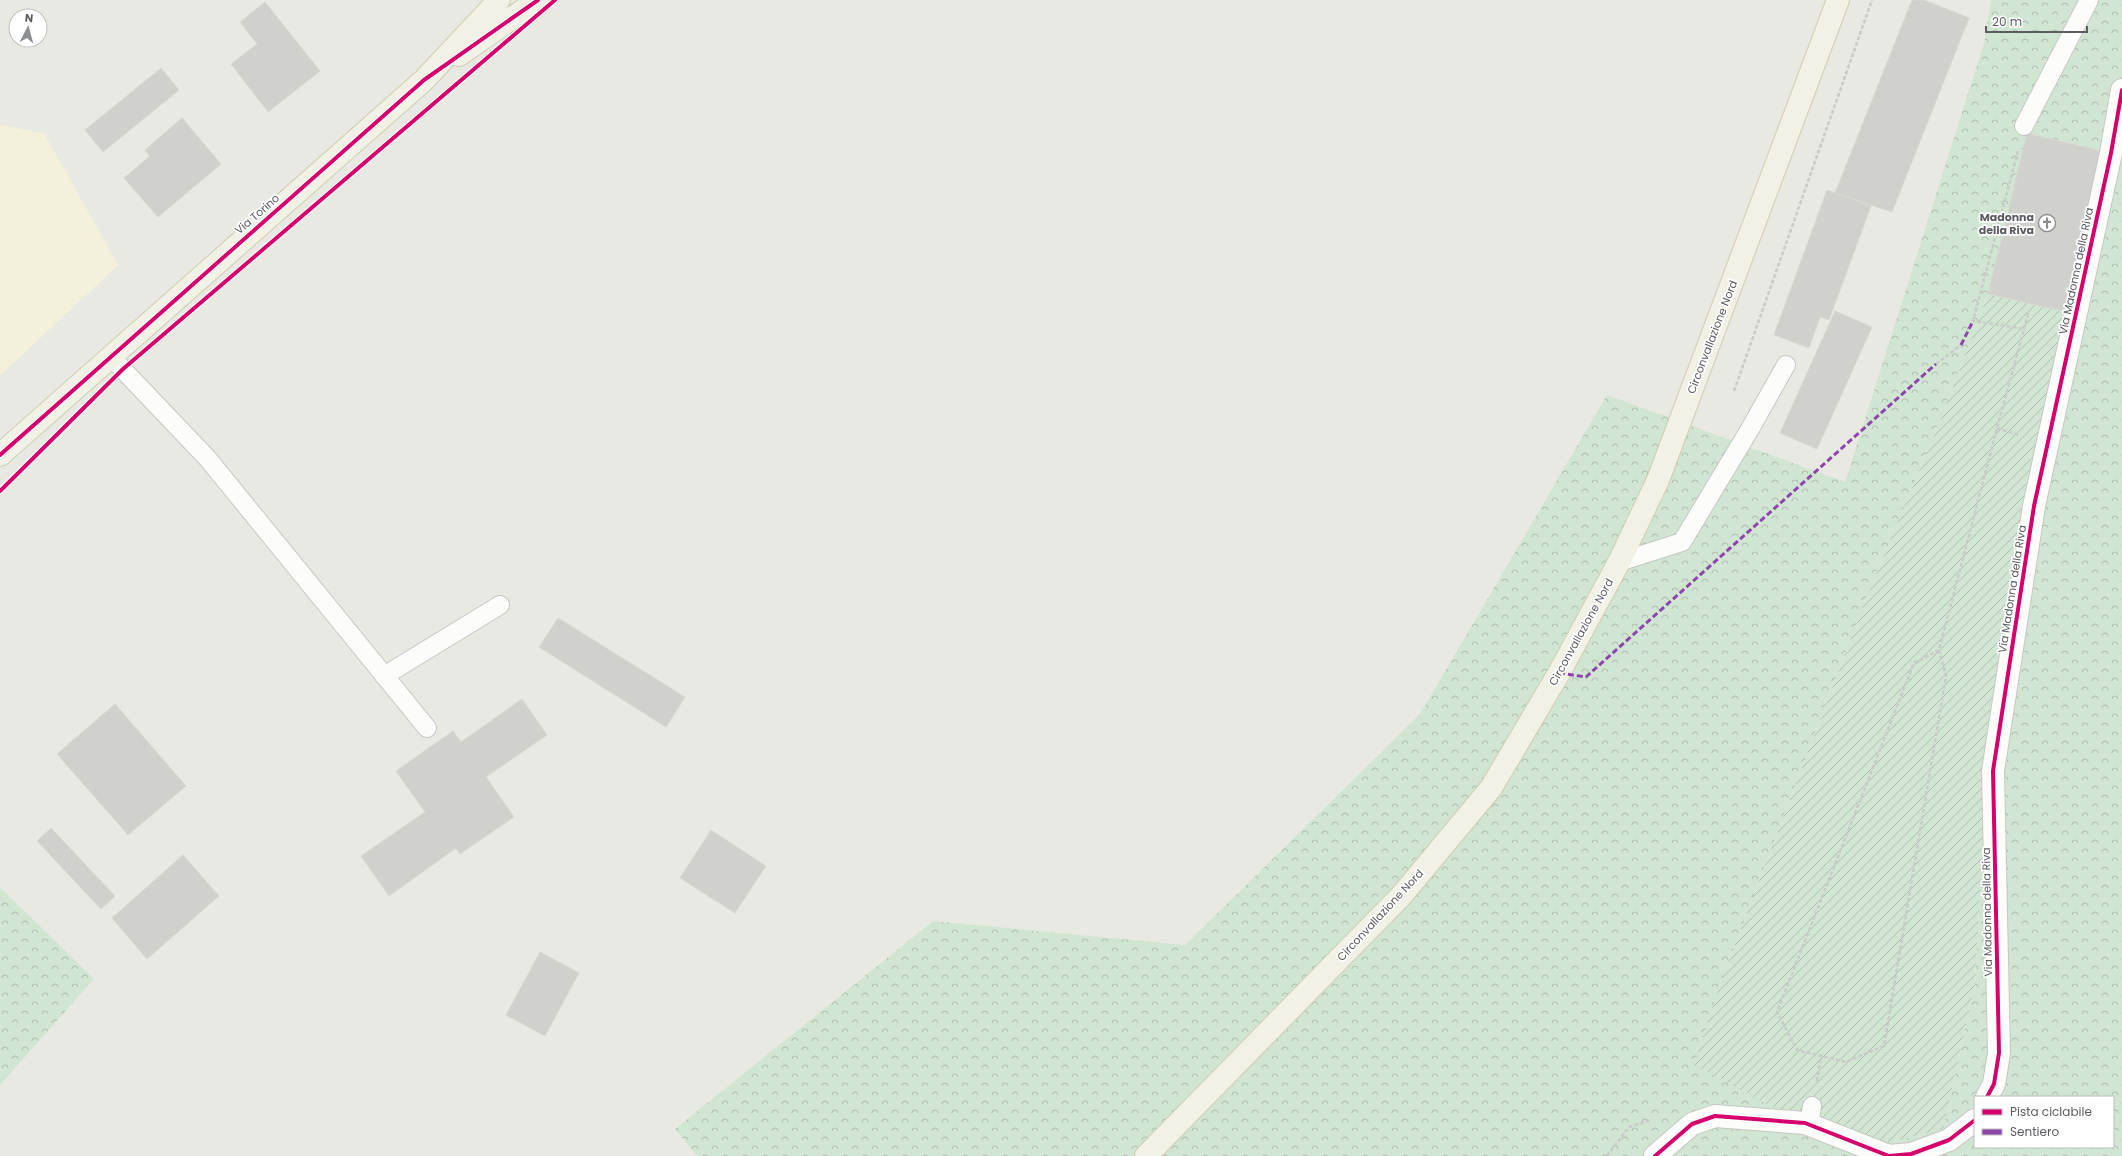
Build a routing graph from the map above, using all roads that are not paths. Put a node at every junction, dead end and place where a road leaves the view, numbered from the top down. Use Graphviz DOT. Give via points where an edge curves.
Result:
graph roads {
  1 [pos="499,0"];
  2 [pos="538,0"];
  3 [pos="1838,0"];
  4 [pos="2089,0"];
  5 [pos="424,80"];
  6 [pos="2122,90"];
  7 [pos="2024,126"];
  8 [pos="110,356"];
  9 [pos="1786,365"];
  10 [pos="0,455"];
  11 [pos="1619,562"];
  12 [pos="500,605"];
  13 [pos="384,676"];
  14 [pos="427,728"];
  15 [pos="1988,1096"];
  16 [pos="1974,1121"];
  17 [pos="1146,1156"];
  18 [pos="1655,1156"];
  19 [pos="1889,1156"];
  1 -- 5 [label="main road, Via Torino"];
  2 -- 5 [label="main road, Via Torino"];
  3 -- 11 [label="main road, Circonvallazione Nord" via="1658,480"];
  4 -- 7 [label="lane"];
  5 -- 8 [label="main road, Via Torino"];
  6 -- 15 [label="street, Via Madonna della Riva" via="2034,506 1993,771 1999,1053 1994,1084"];
  8 -- 10 [label="main road, Via Torino"];
  8 -- 13 [label="lane" via="208,460"];
  9 -- 11 [label="lane" via="1682,542"];
  11 -- 17 [label="main road, Circonvallazione Nord" via="1559,673 1491,788 1401,896"];
  12 -- 13 [label="lane"];
  13 -- 14 [label="lane"];
  16 -- 19 [label="street" via="1949,1140 1911,1154"];
  18 -- 19 [label="street" via="1692,1124 1715,1116 1809,1115"];
}
